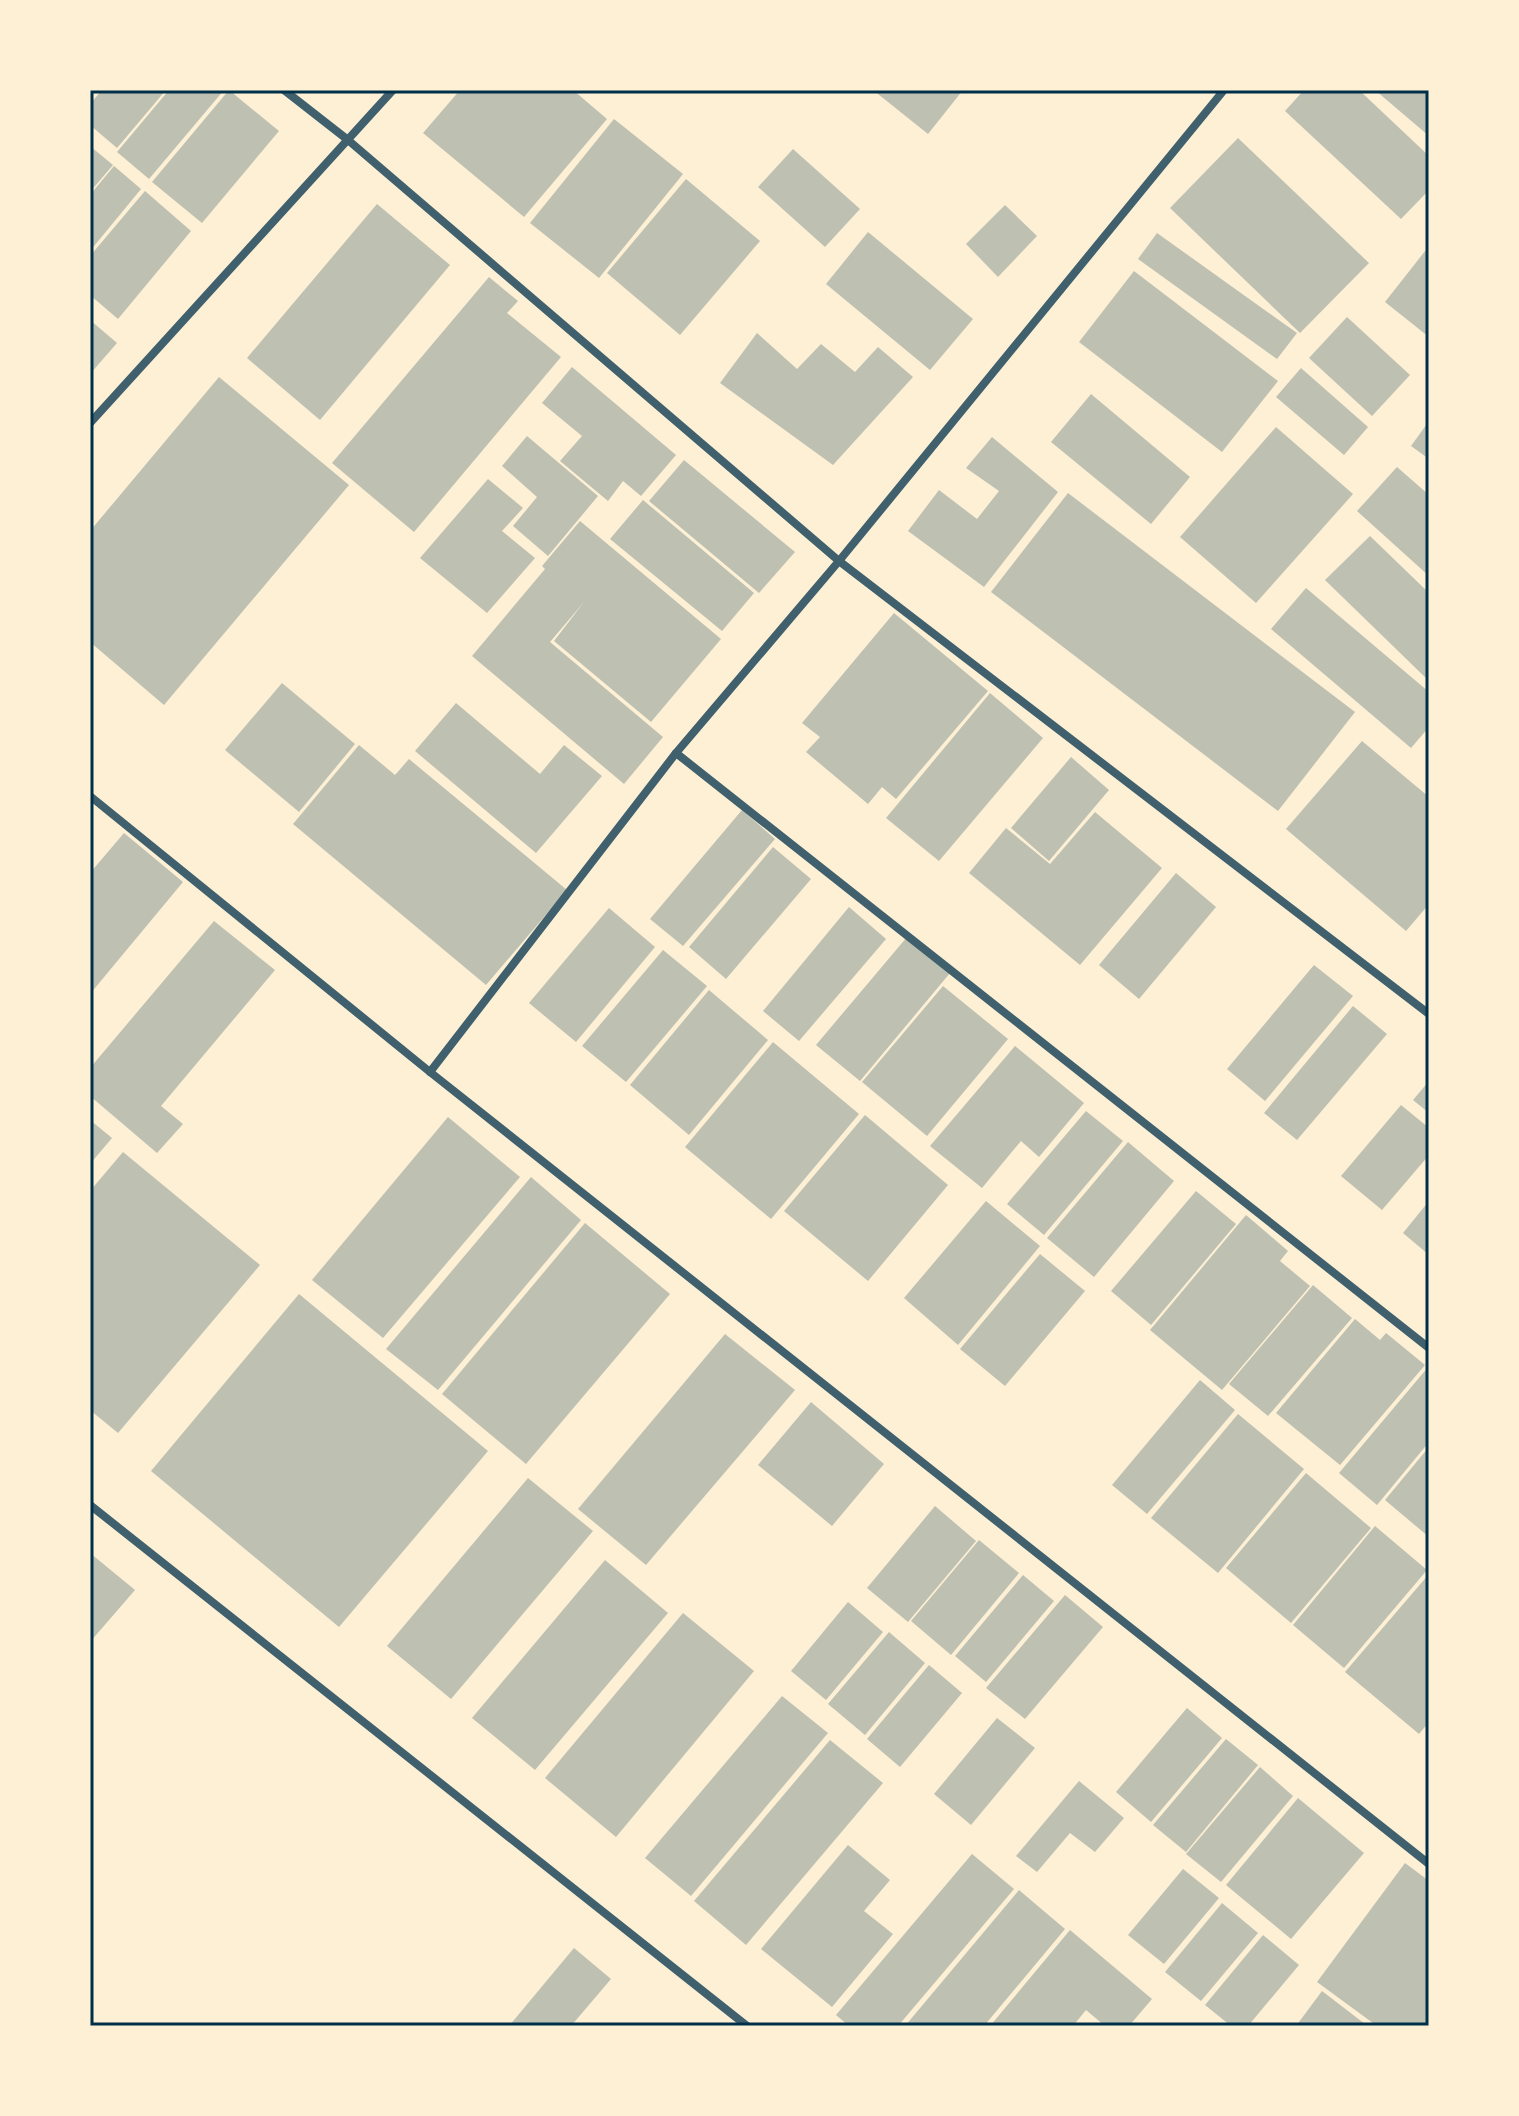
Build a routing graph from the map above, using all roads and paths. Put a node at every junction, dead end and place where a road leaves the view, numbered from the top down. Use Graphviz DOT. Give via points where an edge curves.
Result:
graph roads {
  1 [pos="284,90"];
  2 [pos="393,90"];
  3 [pos="1224,90"];
  4 [pos="348,140"];
  5 [pos="90,423"];
  6 [pos="839,561"];
  7 [pos="676,753"];
  8 [pos="90,796"];
  9 [pos="1429,1014"];
  10 [pos="430,1072"];
  11 [pos="1429,1348"];
  12 [pos="90,1505"];
  13 [pos="1429,1864"];
  14 [pos="747,2026"];
  1 -- 4 [label="street"];
  2 -- 4 [label="street"];
  3 -- 6 [label="street"];
  4 -- 5 [label="street"];
  4 -- 6 [label="street"];
  6 -- 7 [label="street"];
  6 -- 9 [label="street"];
  7 -- 10 [label="street"];
  7 -- 11 [label="street"];
  8 -- 10 [label="street"];
  10 -- 13 [label="street"];
  12 -- 14 [label="street"];
}
